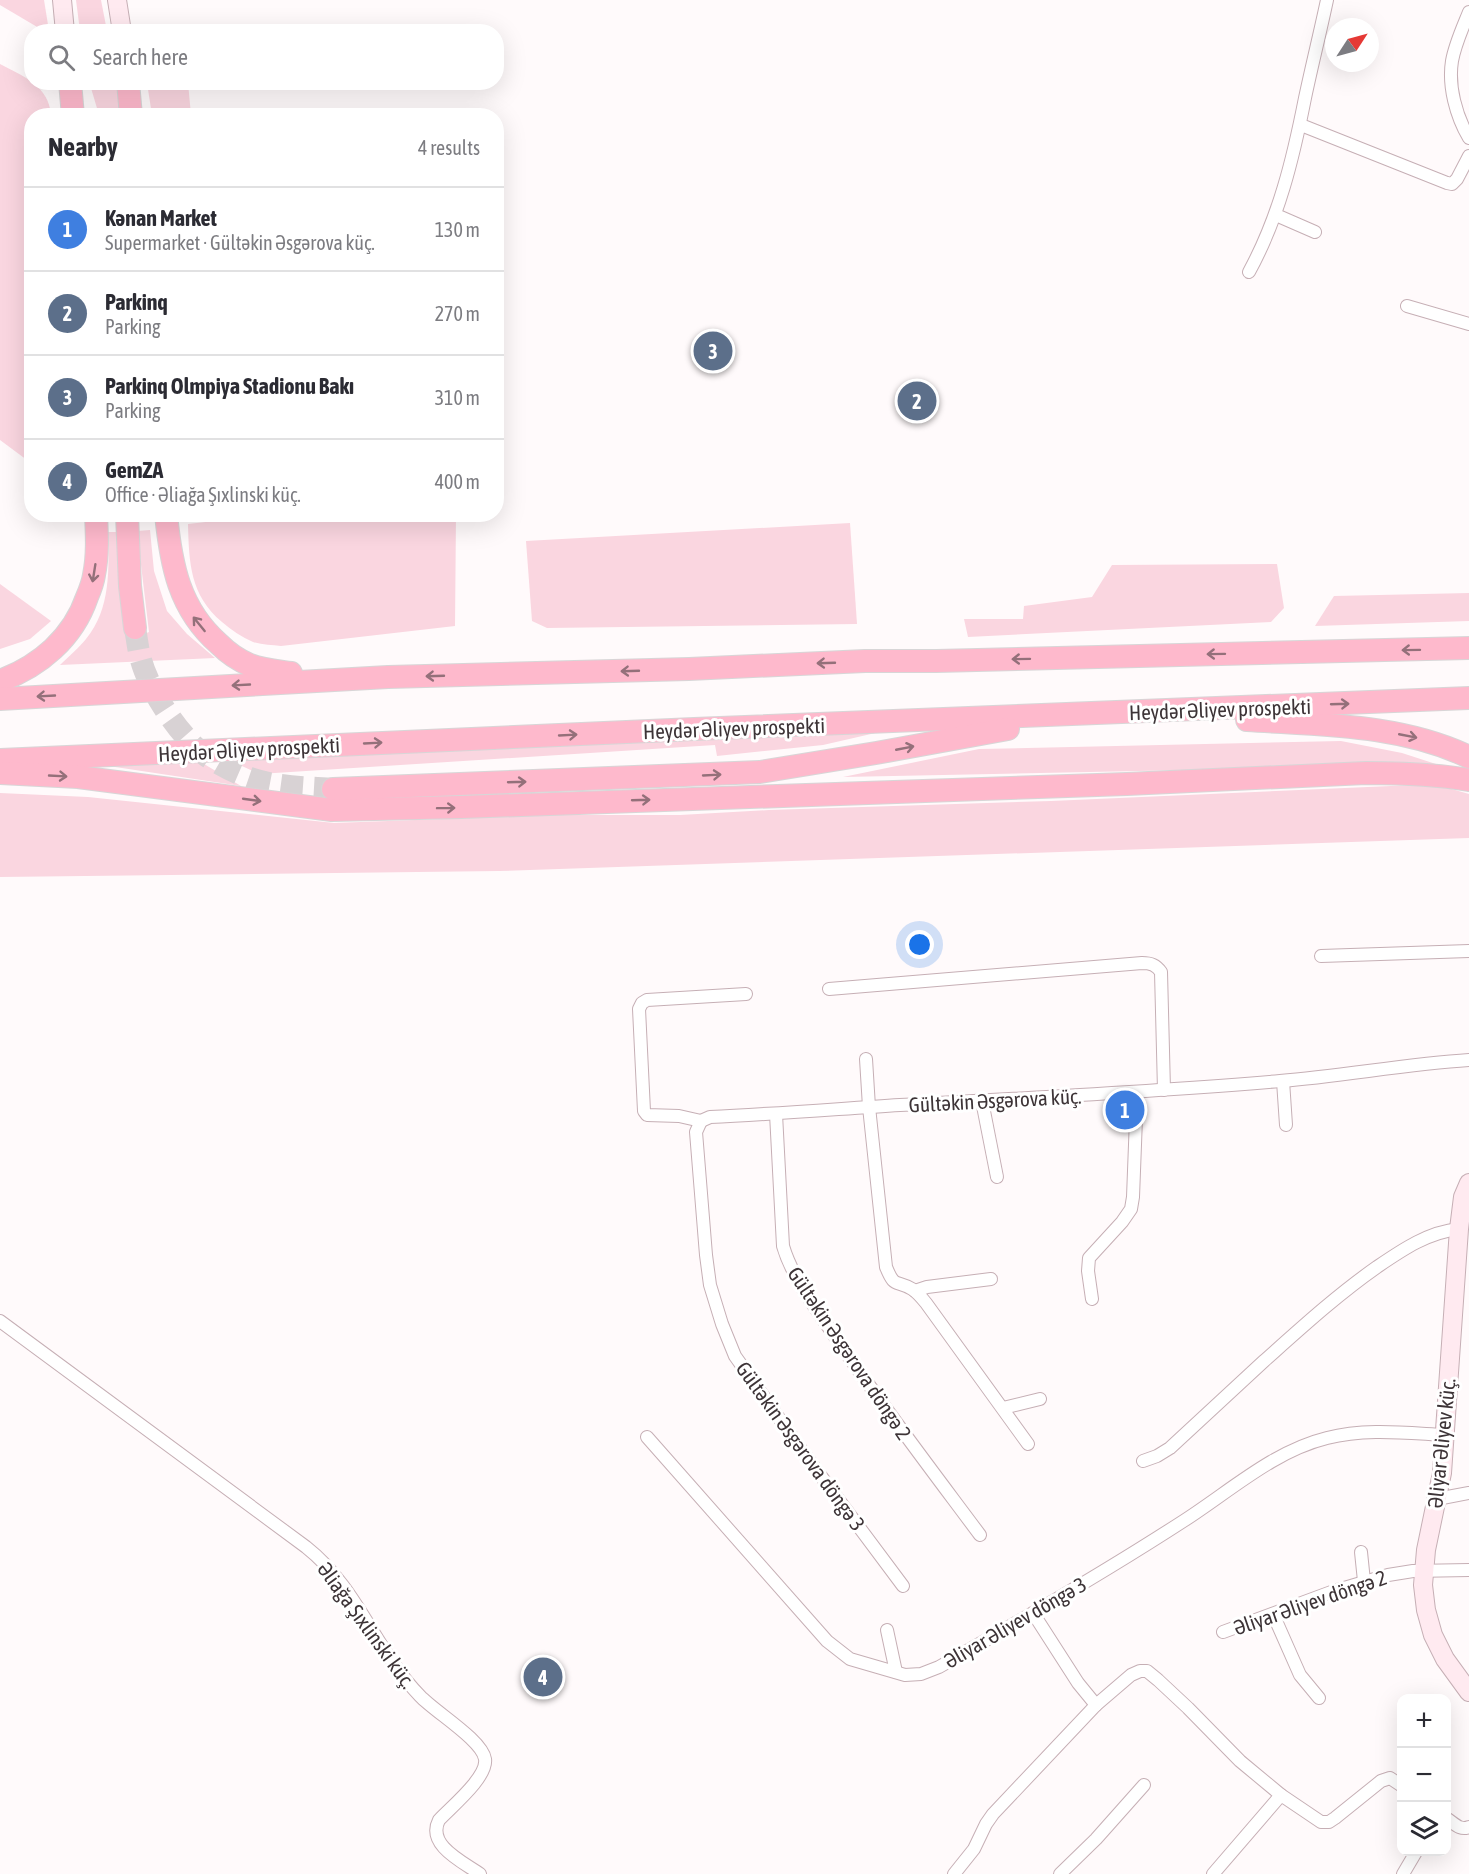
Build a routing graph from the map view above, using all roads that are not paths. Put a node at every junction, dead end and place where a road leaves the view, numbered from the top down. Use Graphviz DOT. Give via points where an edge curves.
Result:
graph roads {
  1 [pos="62,0"];
  2 [pos="117,0"];
  3 [pos="1327,0"];
  4 [pos="1469,12"];
  5 [pos="64,24"];
  6 [pos="121,24"];
  7 [pos="129,90"];
  8 [pos="130,108"];
  9 [pos="1301,125"];
  10 [pos="1469,138"];
  11 [pos="1469,156"];
  12 [pos="1276,215"];
  13 [pos="1316,232"];
  14 [pos="1249,272"];
  15 [pos="1407,306"];
  16 [pos="1469,324"];
  17 [pos="96,522"];
  18 [pos="127,522"];
  19 [pos="167,522"];
  20 [pos="135,628"];
  21 [pos="1469,648"];
  22 [pos="388,677"];
  23 [pos="0,681"];
  24 [pos="1469,698"];
  25 [pos="0,699"];
  26 [pos="1141,712"];
  27 [pos="1469,757"];
  28 [pos="0,760"];
  29 [pos="0,773"];
  30 [pos="1469,780"];
  31 [pos="333,789"];
  32 [pos="1469,951"];
  33 [pos="1321,956"];
  34 [pos="829,989"];
  35 [pos="746,994"];
  36 [pos="866,1059"];
  37 [pos="1469,1060"];
  38 [pos="1283,1081"];
  39 [pos="1164,1090"];
  40 [pos="1137,1092"];
  41 [pos="982,1101"];
  42 [pos="869,1107"];
  43 [pos="776,1114"];
  44 [pos="701,1121"];
  45 [pos="1286,1125"];
  46 [pos="997,1177"];
  47 [pos="1469,1183"];
  48 [pos="1459,1229"];
  49 [pos="991,1279"];
  50 [pos="915,1290"];
  51 [pos="1092,1299"];
  52 [pos="0,1321"];
  53 [pos="1040,1399"];
  54 [pos="1003,1408"];
  55 [pos="1445,1435"];
  56 [pos="647,1437"];
  57 [pos="1028,1444"];
  58 [pos="1143,1461"];
  59 [pos="1469,1492"];
  60 [pos="1437,1499"];
  61 [pos="980,1535"];
  62 [pos="1361,1552"];
  63 [pos="1469,1570"];
  64 [pos="1423,1571"];
  65 [pos="1364,1581"];
  66 [pos="903,1586"];
  67 [pos="1033,1613"];
  68 [pos="1273,1614"];
  69 [pos="887,1630"];
  70 [pos="1223,1632"];
  71 [pos="896,1672"];
  72 [pos="1466,1681"];
  73 [pos="1319,1698"];
  74 [pos="1096,1706"];
  75 [pos="1397,1783"];
  76 [pos="1144,1785"];
  77 [pos="1281,1795"];
  78 [pos="1451,1822"];
  79 [pos="1469,1827"];
  80 [pos="1413,1856"];
  81 [pos="480,1874"];
  82 [pos="954,1874"];
  83 [pos="1060,1874"];
  84 [pos="1213,1874"];
  85 [pos="1403,1874"];
  1 -- 5 [label="street"];
  2 -- 6 [label="street"];
  3 -- 9 [label="street"];
  4 -- 10 [label="street" via="1451,72 1455,105"];
  7 -- 8 [label="highway"];
  9 -- 11 [label="street" via="1452,184"];
  9 -- 12 [label="street"];
  12 -- 13 [label="street"];
  12 -- 14 [label="street"];
  15 -- 16 [label="street"];
  17 -- 23 [label="highway, one-way" via="94,577 83,609 58,646"];
  18 -- 20 [label="highway"];
  22 -- 19 [label="highway, one-way" via="266,670 230,655 192,615 176,576"];
  21 -- 22 [label="highway, one-way" via="865,661"];
  22 -- 25 [label="highway, one-way"];
  26 -- 24 [label="highway, Heydər Əliyev prospekti, one-way"];
  26 -- 27 [label="highway, one-way" via="1366,730 1409,736"];
  28 -- 26 [label="highway, Heydər Əliyev prospekti, one-way"];
  31 -- 26 [label="highway, one-way" via="760,772 1012,728"];
  29 -- 30 [label="highway, one-way" via="78,777 332,810 1366,773"];
  32 -- 33 [label="street"];
  34 -- 39 [label="street" via="1151,963 1161,972"];
  35 -- 44 [label="street" via="647,1000 639,1009 644,1111 647,1115"];
  36 -- 42 [label="street"];
  37 -- 38 [label="street, Gültəkin Əsgərova küç."];
  38 -- 39 [label="street, Gültəkin Əsgərova küç."];
  38 -- 45 [label="street"];
  39 -- 40 [label="street, Gültəkin Əsgərova küç."];
  40 -- 41 [label="street, Gültəkin Əsgərova küç."];
  40 -- 51 [label="street" via="1131,1209 1089,1258"];
  41 -- 42 [label="street, Gültəkin Əsgərova küç."];
  41 -- 46 [label="street"];
  42 -- 43 [label="street, Gültəkin Əsgərova küç."];
  42 -- 50 [label="street" via="886,1267 898,1285"];
  43 -- 44 [label="street, Gültəkin Əsgərova küç." via="710,1116"];
  43 -- 61 [label="street, Gültəkin Əsgərova döngə 2" via="783,1246 788,1262 873,1391"];
  44 -- 66 [label="street, Gültəkin Əsgərova döngə 3" via="696,1132 706,1255 715,1303 735,1356"];
  47 -- 48 [label="street, Əliyar Əliyev küç."];
  48 -- 55 [label="street, Əliyar Əliyev küç."];
  48 -- 58 [label="street" via="1423,1239 1398,1252 1346,1288 1170,1448"];
  49 -- 50 [label="street"];
  50 -- 54 [label="street"];
  52 -- 81 [label="street, Əliağa Şıxlinski küç." via="306,1547 337,1576 395,1666 420,1697 483,1752 484,1770 479,1778 436,1826 441,1844"];
  53 -- 54 [label="street"];
  54 -- 57 [label="street"];
  55 -- 60 [label="street, Əliyar Əliyev küç."];
  55 -- 67 [label="street, Əliyar Əliyev döngə 3" via="1355,1432 1295,1448"];
  56 -- 71 [label="street, Əliyar Əliyev döngə 3" via="828,1641 850,1659"];
  59 -- 60 [label="street"];
  60 -- 64 [label="street, Əliyar Əliyev küç."];
  62 -- 65 [label="street"];
  63 -- 64 [label="street, Əliyar Əliyev döngə 2"];
  64 -- 65 [label="street, Əliyar Əliyev döngə 2"];
  64 -- 72 [label="street, Əliyar Əliyev küç." via="1432,1635 1445,1659"];
  65 -- 68 [label="street, Əliyar Əliyev döngə 2"];
  67 -- 71 [label="street, Əliyar Əliyev döngə 3" via="939,1667 921,1674"];
  67 -- 74 [label="street"];
  68 -- 70 [label="street, Əliyar Əliyev döngə 2"];
  68 -- 73 [label="street" via="1300,1675"];
  69 -- 71 [label="street"];
  74 -- 77 [label="street" via="1131,1675 1147,1671"];
  74 -- 82 [label="street" via="993,1814 974,1849"];
  75 -- 77 [label="street" via="1390,1778 1382,1781 1329,1822 1321,1822"];
  76 -- 83 [label="street"];
  77 -- 84 [label="street"];
  78 -- 79 [label="street" via="1460,1828"];
  80 -- 85 [label="street"];
}
